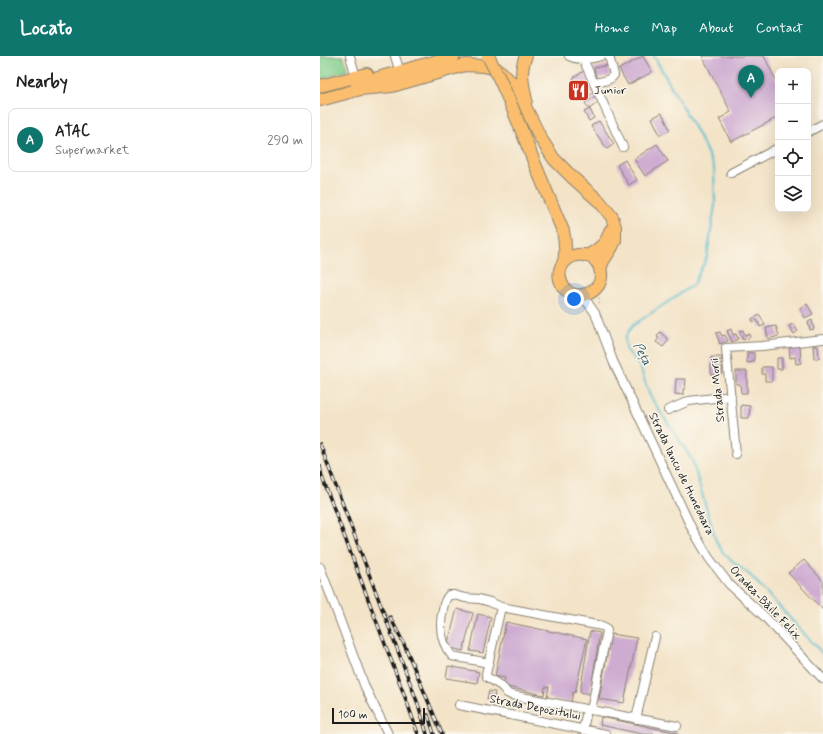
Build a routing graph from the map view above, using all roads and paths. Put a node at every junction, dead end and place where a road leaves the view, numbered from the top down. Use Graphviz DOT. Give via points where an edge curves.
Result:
graph roads {
  1 [pos="350,56"];
  2 [pos="434,56"];
  3 [pos="483,56"];
  4 [pos="488,56"];
  5 [pos="526,56"];
  6 [pos="569,56"];
  7 [pos="601,56"];
  8 [pos="610,56"];
  9 [pos="459,59"];
  10 [pos="582,59"];
  11 [pos="397,61"];
  12 [pos="356,77"];
  13 [pos="594,83"];
  14 [pos="320,86"];
  15 [pos="360,89"];
  16 [pos="320,94"];
  17 [pos="320,100"];
  18 [pos="530,118"];
  19 [pos="823,124"];
  20 [pos="811,130"];
  21 [pos="623,147"];
  22 [pos="775,150"];
  23 [pos="731,173"];
  24 [pos="609,212"];
  25 [pos="563,231"];
  26 [pos="583,255"];
  27 [pos="564,262"];
  28 [pos="600,269"];
  29 [pos="593,291"];
  30 [pos="579,296"];
  31 [pos="595,313"];
  32 [pos="823,339"];
  33 [pos="731,396"];
  34 [pos="668,410"];
  35 [pos="736,454"];
  36 [pos="320,567"];
  37 [pos="501,607"];
  38 [pos="655,637"];
  39 [pos="489,663"];
  40 [pos="823,679"];
  41 [pos="459,705"];
  42 [pos="589,710"];
  43 [pos="636,719"];
  44 [pos="677,726"];
  45 [pos="583,730"];
  46 [pos="573,731"];
  47 [pos="388,734"];
  48 [pos="606,734"];
  1 -- 12 [label="street"];
  2 -- 11 [label="highway"];
  3 -- 9 [label="highway"];
  4 -- 25 [label="highway, bridge" via="513,107"];
  5 -- 18 [label="highway" via="522,66 522,79"];
  6 -- 10 [label="street"];
  7 -- 10 [label="street"];
  8 -- 13 [label="street" via="614,75 610,79"];
  9 -- 15 [label="highway"];
  9 -- 16 [label="highway"];
  10 -- 13 [label="street"];
  11 -- 12 [label="highway"];
  12 -- 14 [label="highway"];
  13 -- 21 [label="street"];
  15 -- 17 [label="highway"];
  15 -- 18 [label="highway" via="392,86 465,65 483,66 497,69 508,78 518,92"];
  18 -- 24 [label="highway" via="554,159"];
  19 -- 20 [label="street"];
  22 -- 23 [label="street"];
  24 -- 26 [label="highway" via="611,221 608,239 600,248"];
  24 -- 28 [label="highway" via="616,227 615,240"];
  25 -- 26 [label="highway"];
  25 -- 27 [label="highway"];
  26 -- 27 [label="highway" via="573,256"];
  26 -- 28 [label="highway" via="593,258"];
  27 -- 30 [label="highway" via="560,269 561,282 569,292"];
  28 -- 29 [label="highway" via="600,281"];
  29 -- 30 [label="highway"];
  29 -- 31 [label="street, Strada Iancu de Hunedoara"];
  30 -- 31 [label="street, Strada Iancu de Hunedoara"];
  31 -- 40 [label="street, Strada Iancu de Hunedoara" via="613,360 688,522 709,558 729,584 765,617"];
  32 -- 33 [label="street, Strada Morii" via="726,348"];
  33 -- 34 [label="street" via="688,401"];
  33 -- 35 [label="street, Strada Morii"];
  36 -- 47 [label="street" via="365,687"];
  37 -- 39 [label="street"];
  37 -- 39 [label="street" via="479,599 449,595 445,599 441,614 441,631 445,646 452,656"];
  37 -- 42 [label="street" via="606,628"];
  38 -- 43 [label="street"];
  39 -- 42 [label="street" via="487,678 511,695"];
  41 -- 46 [label="street, Strada Depozitului"];
  42 -- 43 [label="street"];
  42 -- 45 [label="street"];
  43 -- 44 [label="street"];
  45 -- 46 [label="street, Strada Depozitului"];
  45 -- 48 [label="street, Strada Depozitului"];
}
